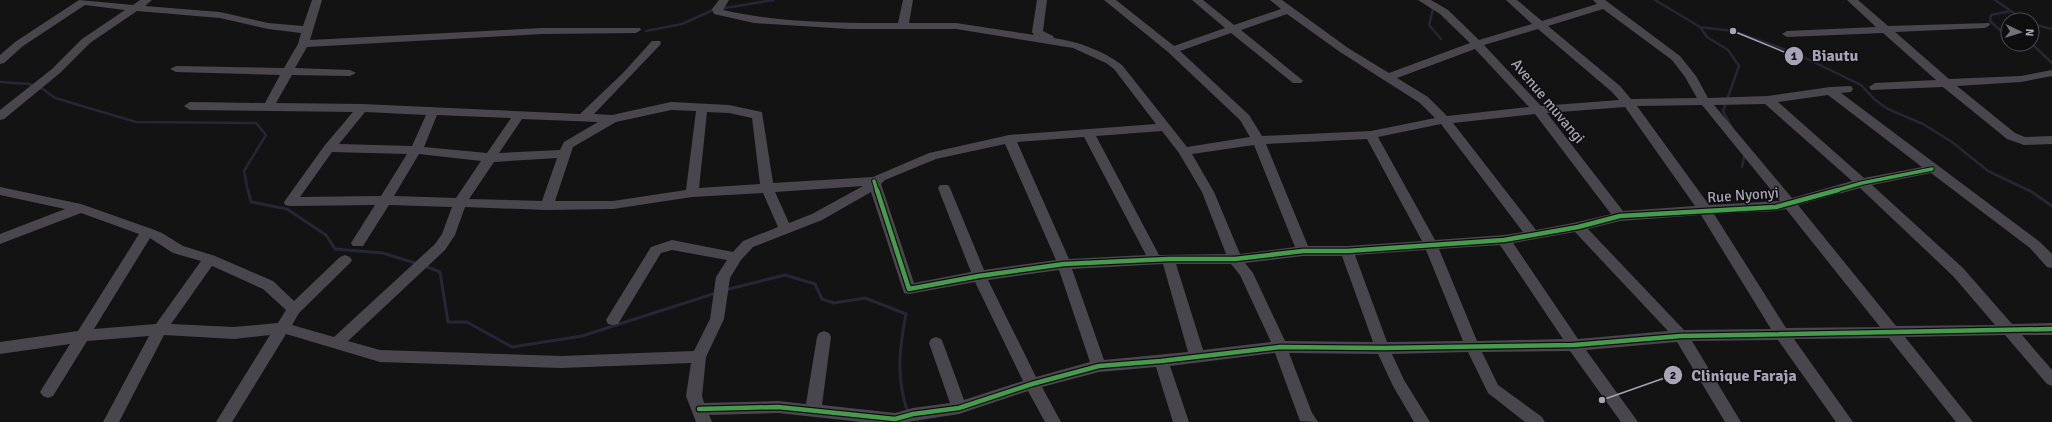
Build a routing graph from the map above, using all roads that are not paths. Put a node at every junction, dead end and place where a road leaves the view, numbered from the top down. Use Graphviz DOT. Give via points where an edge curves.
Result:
graph roads {
  1 [pos="147,0"];
  2 [pos="317,0"];
  3 [pos="724,0"];
  4 [pos="908,0"];
  5 [pos="1042,0"];
  6 [pos="1109,0"];
  7 [pos="1197,0"];
  8 [pos="1275,0"];
  9 [pos="1423,0"];
  10 [pos="1511,0"];
  11 [pos="1852,0"];
  12 [pos="85,1"];
  13 [pos="1601,2"];
  14 [pos="134,8"];
  15 [pos="1288,10"];
  16 [pos="1542,25"];
  17 [pos="1985,25"];
  18 [pos="903,28"];
  19 [pos="1886,28"];
  20 [pos="1232,29"];
  21 [pos="308,30"];
  22 [pos="636,30"];
  23 [pos="1787,34"];
  24 [pos="1057,40"];
  25 [pos="656,43"];
  26 [pos="303,44"];
  27 [pos="1477,44"];
  28 [pos="1172,50"];
  29 [pos="0,61"];
  30 [pos="176,68"];
  31 [pos="289,72"];
  32 [pos="350,73"];
  33 [pos="2052,73"];
  34 [pos="1389,77"];
  35 [pos="1297,81"];
  36 [pos="1947,84"];
  37 [pos="1875,87"];
  38 [pos="1847,88"];
  39 [pos="1830,91"];
  40 [pos="1704,100"];
  41 [pos="1768,100"];
  42 [pos="1628,103"];
  43 [pos="190,106"];
  44 [pos="268,108"];
  45 [pos="362,108"];
  46 [pos="702,108"];
  47 [pos="1538,110"];
  48 [pos="433,111"];
  49 [pos="519,115"];
  50 [pos="0,116"];
  51 [pos="584,117"];
  52 [pos="612,119"];
  53 [pos="1444,120"];
  54 [pos="1165,127"];
  55 [pos="1088,133"];
  56 [pos="1371,135"];
  57 [pos="1009,139"];
  58 [pos="1258,140"];
  59 [pos="2052,140"];
  60 [pos="329,148"];
  61 [pos="416,150"];
  62 [pos="1184,151"];
  63 [pos="565,154"];
  64 [pos="491,158"];
  65 [pos="1932,169"];
  66 [pos="874,181"];
  67 [pos="1862,183"];
  68 [pos="767,188"];
  69 [pos="944,188"];
  70 [pos="0,191"];
  71 [pos="692,193"];
  72 [pos="384,200"];
  73 [pos="460,202"];
  74 [pos="1790,203"];
  75 [pos="547,206"];
  76 [pos="81,208"];
  77 [pos="1705,210"];
  78 [pos="1620,216"];
  79 [pos="1578,227"];
  80 [pos="784,229"];
  81 [pos="147,232"];
  82 [pos="1533,235"];
  83 [pos="0,239"];
  84 [pos="1504,240"];
  85 [pos="358,243"];
  86 [pos="1431,245"];
  87 [pos="1303,251"];
  88 [pos="1347,251"];
  89 [pos="736,257"];
  90 [pos="210,259"];
  91 [pos="345,260"];
  92 [pos="1162,260"];
  93 [pos="1235,260"];
  94 [pos="2052,263"];
  95 [pos="1064,264"];
  96 [pos="979,276"];
  97 [pos="294,309"];
  98 [pos="613,320"];
  99 [pos="283,328"];
  100 [pos="160,329"];
  101 [pos="2052,329"];
  102 [pos="2010,332"];
  103 [pos="1782,334"];
  104 [pos="1894,334"];
  105 [pos="84,336"];
  106 [pos="1681,336"];
  107 [pos="824,337"];
  108 [pos="337,343"];
  109 [pos="936,343"];
  110 [pos="1574,345"];
  111 [pos="1472,346"];
  112 [pos="1280,347"];
  113 [pos="1383,348"];
  114 [pos="1,349"];
  115 [pos="1197,356"];
  116 [pos="699,357"];
  117 [pos="1161,361"];
  118 [pos="1099,366"];
  119 [pos="2052,380"];
  120 [pos="1032,384"];
  121 [pos="48,392"];
  122 [pos="958,408"];
  123 [pos="813,410"];
  124 [pos="702,415"];
  125 [pos="110,422"];
  126 [pos="224,422"];
  127 [pos="1053,422"];
  128 [pos="1182,422"];
  129 [pos="1310,422"];
  130 [pos="1422,422"];
  131 [pos="1537,422"];
  132 [pos="1630,422"];
  133 [pos="1733,422"];
  134 [pos="1845,422"];
  135 [pos="1965,422"];
  1 -- 14 [label="street"];
  2 -- 21 [label="street"];
  3 -- 18 [label="street" via="718,12 754,20"];
  4 -- 18 [label="street"];
  5 -- 24 [label="street" via="1037,32"];
  6 -- 28 [label="street"];
  7 -- 20 [label="street"];
  8 -- 15 [label="street"];
  9 -- 27 [label="street, Avenue muvangi" via="1444,12"];
  10 -- 16 [label="street"];
  11 -- 19 [label="street"];
  12 -- 14 [label="street"];
  12 -- 29 [label="street" via="19,44"];
  13 -- 16 [label="street"];
  13 -- 40 [label="street" via="1676,58"];
  14 -- 21 [label="street" via="220,15 268,26"];
  14 -- 50 [label="street" via="86,42 56,71"];
  15 -- 20 [label="street"];
  15 -- 34 [label="street" via="1344,50"];
  16 -- 27 [label="street"];
  16 -- 42 [label="street" via="1616,89"];
  17 -- 19 [label="street"];
  18 -- 24 [label="street" via="956,26"];
  19 -- 23 [label="street"];
  19 -- 36 [label="street"];
  20 -- 28 [label="street"];
  20 -- 35 [label="street"];
  21 -- 26 [label="street"];
  22 -- 26 [label="street" via="542,31"];
  24 -- 54 [label="street" via="1076,45 1118,67"];
  25 -- 51 [label="street"];
  26 -- 31 [label="street"];
  27 -- 34 [label="street"];
  27 -- 47 [label="street, Avenue muvangi"];
  28 -- 58 [label="street" via="1245,118"];
  30 -- 31 [label="street"];
  31 -- 32 [label="street"];
  31 -- 44 [label="street"];
  33 -- 36 [label="street"];
  34 -- 53 [label="street" via="1424,100"];
  36 -- 37 [label="street"];
  36 -- 59 [label="street" via="2011,136 2024,141"];
  38 -- 39 [label="street"];
  39 -- 41 [label="street"];
  39 -- 65 [label="street"];
  40 -- 41 [label="street"];
  40 -- 42 [label="street"];
  40 -- 74 [label="street"];
  41 -- 67 [label="street"];
  42 -- 47 [label="street"];
  42 -- 77 [label="street"];
  43 -- 44 [label="street"];
  44 -- 45 [label="street"];
  45 -- 48 [label="street"];
  45 -- 60 [label="street"];
  46 -- 52 [label="street" via="671,106"];
  46 -- 68 [label="street" via="729,109 758,115"];
  46 -- 71 [label="street"];
  47 -- 53 [label="street"];
  47 -- 78 [label="street, Avenue muvangi"];
  48 -- 49 [label="street"];
  48 -- 61 [label="street"];
  49 -- 51 [label="street"];
  49 -- 64 [label="street"];
  51 -- 52 [label="street"];
  52 -- 63 [label="street" via="568,145"];
  53 -- 56 [label="street"];
  53 -- 82 [label="street"];
  54 -- 55 [label="street"];
  54 -- 62 [label="street"];
  55 -- 57 [label="street"];
  55 -- 92 [label="street"];
  56 -- 58 [label="street"];
  56 -- 86 [label="street"];
  57 -- 66 [label="street" via="933,156"];
  57 -- 95 [label="street"];
  58 -- 62 [label="street"];
  58 -- 87 [label="street"];
  60 -- 61 [label="street"];
  60 -- 72 [label="street" via="290,202"];
  61 -- 64 [label="street"];
  61 -- 72 [label="street"];
  62 -- 93 [label="street" via="1208,192"];
  63 -- 64 [label="street"];
  63 -- 75 [label="street"];
  64 -- 73 [label="street"];
  65 -- 67 [label="street, Rue Nyonyi"];
  65 -- 94 [label="street" via="2035,245"];
  66 -- 68 [label="street"];
  66 -- 80 [label="street" via="865,191 848,202"];
  66 -- 96 [label="street, Rue Nyonyi" via="909,289"];
  67 -- 74 [label="street, Rue Nyonyi"];
  67 -- 102 [label="street" via="1958,272"];
  68 -- 71 [label="street"];
  68 -- 80 [label="street"];
  69 -- 96 [label="street"];
  70 -- 76 [label="street"];
  71 -- 75 [label="street" via="612,205"];
  72 -- 73 [label="street"];
  72 -- 85 [label="street"];
  73 -- 75 [label="street"];
  73 -- 108 [label="street" via="448,235 440,247"];
  74 -- 77 [label="street, Rue Nyonyi" via="1776,207"];
  74 -- 104 [label="street"];
  76 -- 81 [label="street"];
  76 -- 83 [label="street"];
  77 -- 78 [label="street, Rue Nyonyi"];
  77 -- 103 [label="street"];
  78 -- 79 [label="street, Rue Nyonyi"];
  79 -- 82 [label="street, Rue Nyonyi"];
  79 -- 106 [label="street"];
  80 -- 89 [label="street" via="748,244"];
  81 -- 90 [label="street" via="178,250"];
  81 -- 105 [label="street"];
  82 -- 84 [label="street, Rue Nyonyi"];
  84 -- 86 [label="street, Rue Nyonyi"];
  84 -- 110 [label="street"];
  86 -- 88 [label="street, Rue Nyonyi"];
  86 -- 111 [label="street"];
  87 -- 88 [label="street, Rue Nyonyi"];
  87 -- 93 [label="street, Rue Nyonyi"];
  88 -- 113 [label="street"];
  89 -- 98 [label="street" via="672,245 656,250"];
  89 -- 116 [label="street" via="722,277 717,319"];
  90 -- 97 [label="street" via="268,285"];
  90 -- 100 [label="street"];
  91 -- 97 [label="street"];
  92 -- 93 [label="street, Rue Nyonyi"];
  92 -- 95 [label="street, Rue Nyonyi"];
  92 -- 115 [label="street"];
  93 -- 112 [label="street" via="1246,273"];
  95 -- 96 [label="street, Rue Nyonyi"];
  95 -- 118 [label="street"];
  96 -- 120 [label="street"];
  97 -- 99 [label="street"];
  99 -- 100 [label="street" via="234,333"];
  99 -- 108 [label="street"];
  99 -- 126 [label="street"];
  100 -- 105 [label="street"];
  100 -- 125 [label="street"];
  101 -- 102 [label="street"];
  102 -- 104 [label="street"];
  102 -- 119 [label="street"];
  103 -- 104 [label="street"];
  103 -- 106 [label="street"];
  103 -- 134 [label="street"];
  104 -- 135 [label="street"];
  105 -- 114 [label="street"];
  105 -- 121 [label="street"];
  106 -- 110 [label="street"];
  106 -- 133 [label="street"];
  107 -- 123 [label="street"];
  108 -- 116 [label="street" via="380,356 421,358 561,362"];
  109 -- 122 [label="street"];
  110 -- 111 [label="street"];
  110 -- 132 [label="street"];
  111 -- 113 [label="street"];
  111 -- 131 [label="street" via="1493,389"];
  112 -- 113 [label="street"];
  112 -- 115 [label="street"];
  112 -- 129 [label="street" via="1305,416"];
  113 -- 130 [label="street" via="1410,405"];
  115 -- 117 [label="street"];
  116 -- 124 [label="street" via="694,396"];
  117 -- 118 [label="street"];
  117 -- 128 [label="street"];
  118 -- 120 [label="street"];
  120 -- 122 [label="street"];
  120 -- 127 [label="street"];
  122 -- 123 [label="street" via="895,419"];
  123 -- 124 [label="street" via="778,407"];
}
